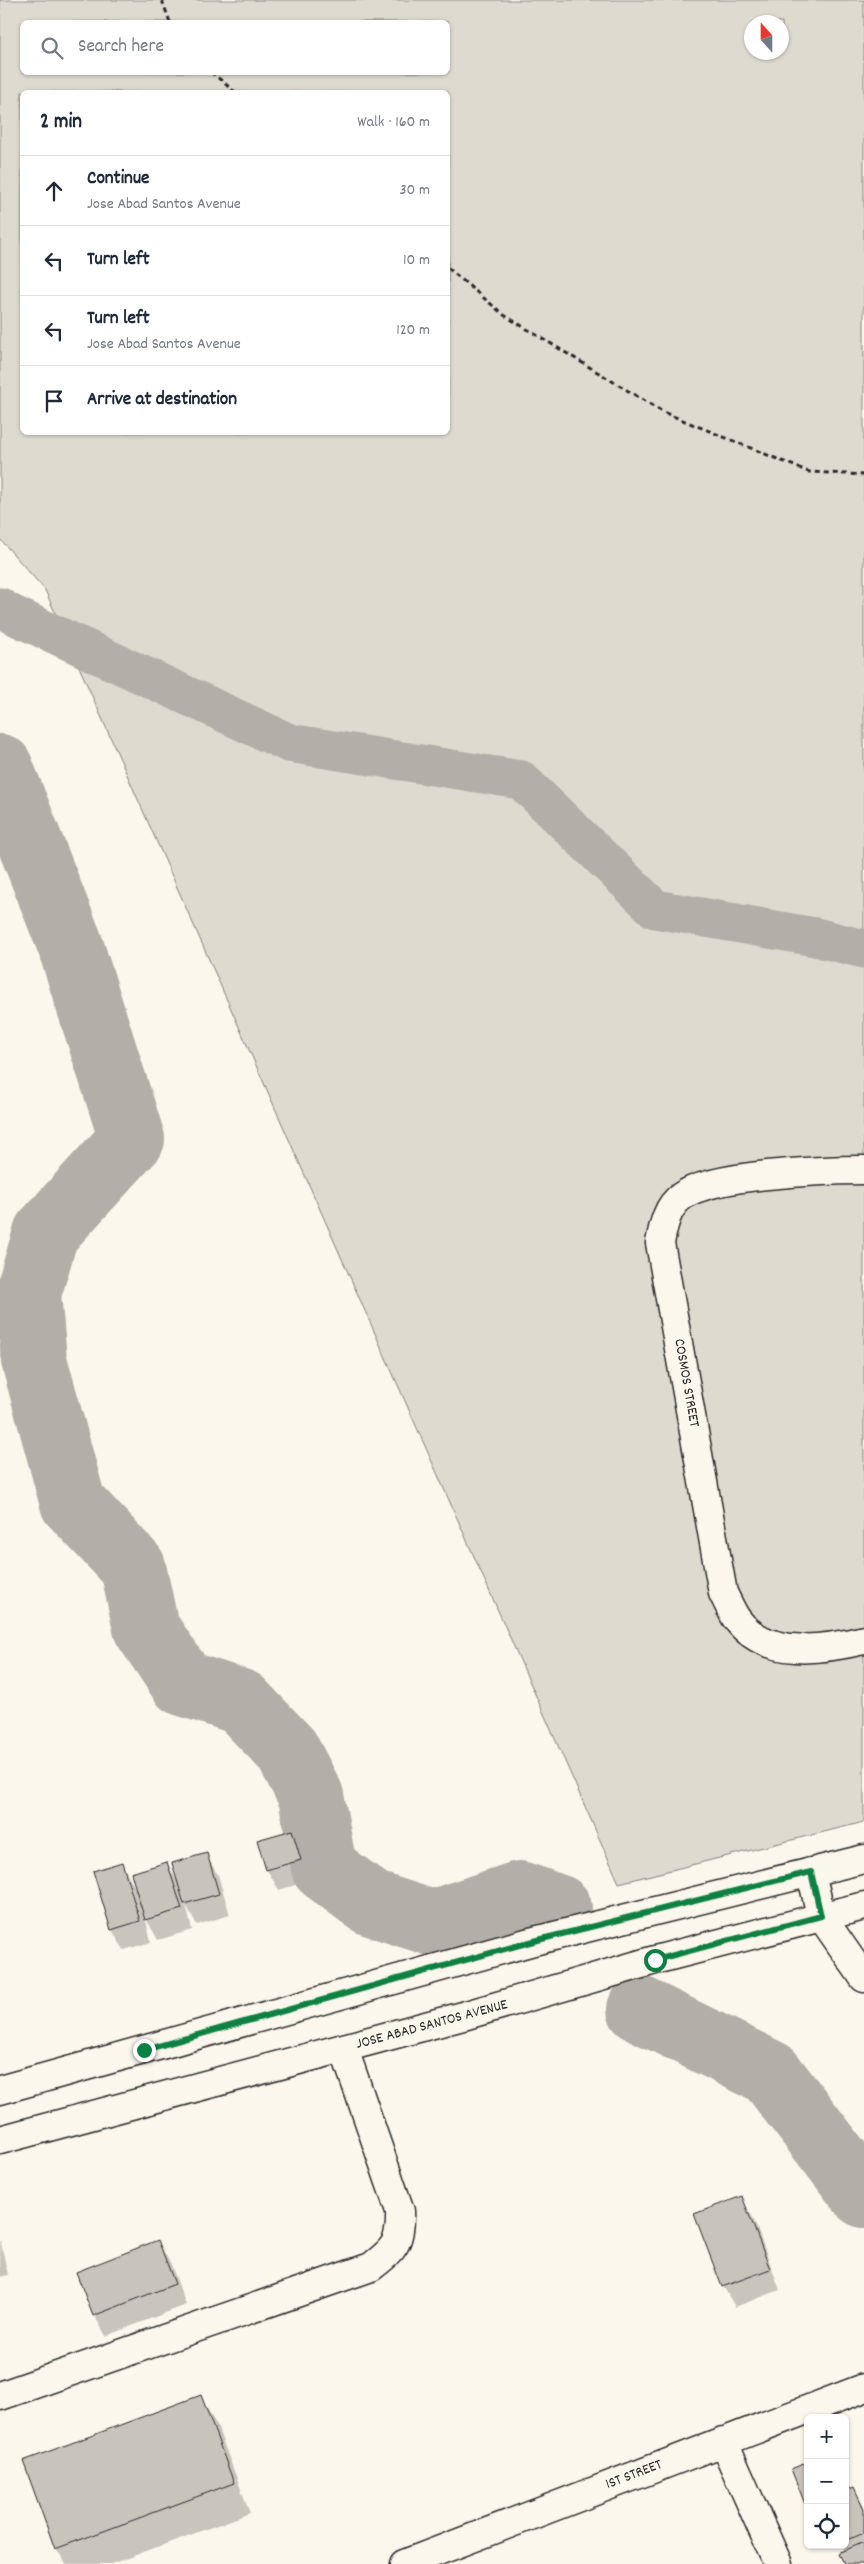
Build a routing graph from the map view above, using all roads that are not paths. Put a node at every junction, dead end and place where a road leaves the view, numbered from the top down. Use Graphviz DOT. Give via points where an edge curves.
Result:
graph roads {
  1 [pos="864,1170"];
  2 [pos="864,1640"];
  3 [pos="864,1859"];
  4 [pos="811,1872"];
  5 [pos="864,1906"];
  6 [pos="821,1916"];
  7 [pos="864,1978"];
  8 [pos="344,2049"];
  9 [pos="0,2090"];
  10 [pos="0,2140"];
  11 [pos="864,2388"];
  12 [pos="0,2396"];
  13 [pos="723,2441"];
  14 [pos="404,2564"];
  15 [pos="778,2564"];
  1 -- 2 [label="main road, COSMOS STREET" via="740,1179 702,1188 682,1196 671,1208 663,1225 660,1243 723,1593 736,1618 753,1635 772,1644 796,1649 832,1648"];
  3 -- 4 [label="main road"];
  4 -- 6 [label="main road"];
  4 -- 9 [label="main road" via="530,1942"];
  5 -- 6 [label="main road, JOSE ABAD SANTOS AVENUE"];
  6 -- 7 [label="main road"];
  6 -- 8 [label="main road, JOSE ABAD SANTOS AVENUE"];
  8 -- 10 [label="main road, JOSE ABAD SANTOS AVENUE"];
  8 -- 12 [label="main road" via="400,2211 401,2233 391,2252 371,2267"];
  11 -- 13 [label="main road, 1ST STREET"];
  13 -- 14 [label="main road, 1ST STREET"];
  13 -- 15 [label="main road"];
}
